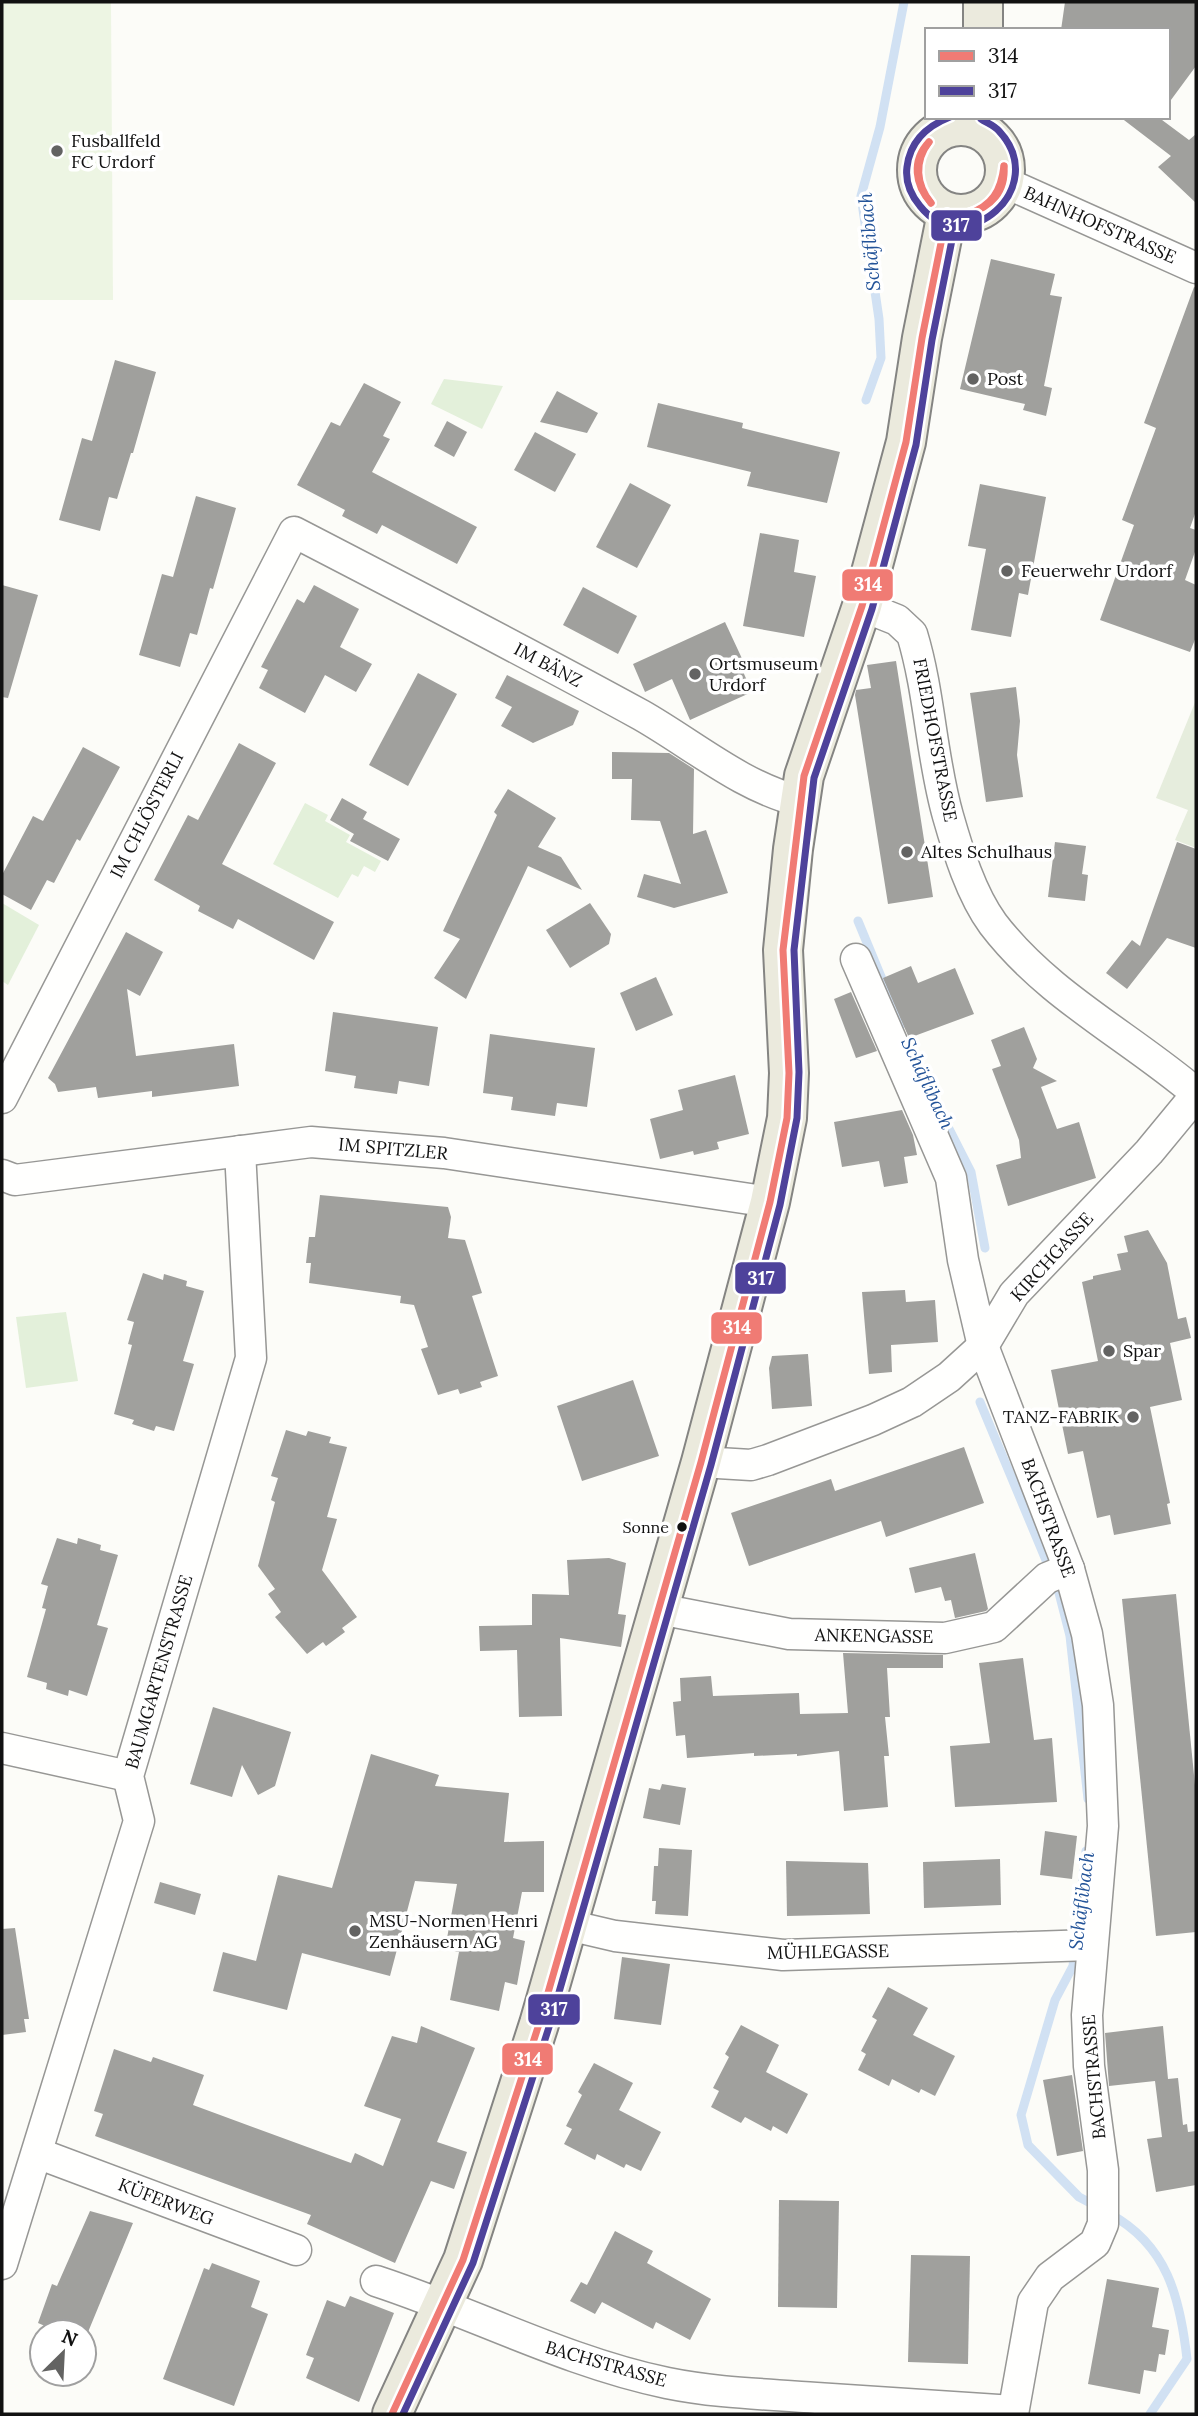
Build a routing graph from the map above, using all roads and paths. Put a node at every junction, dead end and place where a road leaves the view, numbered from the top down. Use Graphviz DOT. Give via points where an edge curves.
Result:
graph roads {
  1 [pos="983,2"];
  2 [pos="983,28"];
  3 [pos="976,123"];
  4 [pos="1004,182"];
  5 [pos="947,213"];
  6 [pos="1196,268"];
  7 [pos="294,532"];
  8 [pos="862,606"];
  9 [pos="799,801"];
  10 [pos="856,959"];
  11 [pos="1196,1094"];
  12 [pos="2,1098"];
  13 [pos="240,1151"];
  14 [pos="6,1171"];
  15 [pos="770,1202"];
  16 [pos="983,1346"];
  17 [pos="701,1462"];
  18 [pos="1059,1573"];
  19 [pos="659,1609"];
  20 [pos="2,1748"];
  21 [pos="128,1776"];
  22 [pos="568,1925"];
  23 [pos="1079,1945"];
  24 [pos="37,2153"];
  25 [pos="296,2250"];
  26 [pos="2,2264"];
  27 [pos="376,2281"];
  28 [pos="443,2303"];
  29 [pos="1013,2413"];
  30 [pos="392,2414"];
  1 -- 2 [label="main road"];
  3 -- 4 [label="main road" via="1002,152"];
  3 -- 5 [label="main road" via="939,132 923,148 918,161 917,178 923,193"];
  4 -- 5 [label="main road" via="994,201 980,211"];
  4 -- 6 [label="street, BAHNHOFSTRASSE"];
  5 -- 8 [label="main road" via="906,442"];
  7 -- 9 [label="street, IM BÄNZ" via="667,730 760,788"];
  7 -- 12 [label="street, IM CHLÖSTERLI"];
  8 -- 9 [label="main road"];
  8 -- 11 [label="street, FRIEDHOFSTRASSE" via="897,620 912,634 948,815 991,922 1025,961 1067,998 1152,1055"];
  9 -- 15 [label="main road" via="783,950 787,1118"];
  10 -- 16 [label="street, BACHSTRASSE" via="951,1178 963,1260"];
  11 -- 16 [label="street, KIRCHGASSE" via="1149,1152 1014,1294"];
  13 -- 14 [label="street, IM SPITZLER"];
  13 -- 15 [label="street, IM SPITZLER" via="311,1142 444,1153"];
  13 -- 21 [label="street, BAUMGARTENSTRASSE" via="251,1357"];
  15 -- 17 [label="main road"];
  16 -- 17 [label="street, KIRCHGASSE" via="912,1402 873,1420 751,1465"];
  16 -- 18 [label="street, BACHSTRASSE"];
  17 -- 19 [label="main road"];
  18 -- 19 [label="street, ANKENGASSE" via="994,1627 945,1638 789,1634"];
  18 -- 23 [label="street, BACHSTRASSE" via="1087,1634 1102,1766 1103,1826"];
  19 -- 22 [label="main road"];
  20 -- 21 [label="street"];
  21 -- 24 [label="street, BAUMGARTENSTRASSE" via="139,1821"];
  22 -- 23 [label="street, MÜHLEGASSE" via="615,1936 783,1955"];
  22 -- 28 [label="main road" via="463,2260"];
  23 -- 29 [label="street, BACHSTRASSE" via="1103,2170 1103,2210 1095,2243 1049,2277 1033,2302"];
  24 -- 25 [label="street, KÜFERWEG"];
  24 -- 26 [label="street, BAUMGARTENSTRASSE"];
  27 -- 28 [label="street"];
  28 -- 29 [label="street, BACHSTRASSE" via="542,2346 668,2383 731,2392"];
  28 -- 30 [label="main road"];
}
